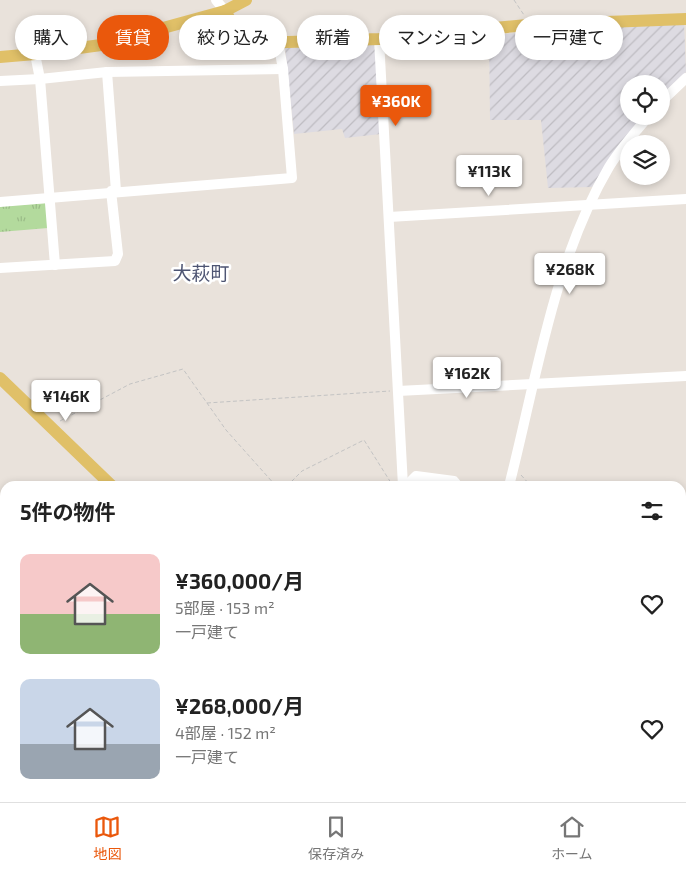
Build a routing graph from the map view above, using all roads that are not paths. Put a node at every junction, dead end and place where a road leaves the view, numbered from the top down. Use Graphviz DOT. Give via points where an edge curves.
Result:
graph roads {
  1 [pos="216,0"];
  2 [pos="246,0"];
  3 [pos="225,11"];
  4 [pos="227,15"];
  5 [pos="686,19"];
  6 [pos="505,27"];
  7 [pos="379,39"];
  8 [pos="287,42"];
  9 [pos="87,47"];
  10 [pos="15,55"];
  11 [pos="0,56"];
  12 [pos="36,60"];
  13 [pos="281,60"];
  14 [pos="380,60"];
  15 [pos="283,68"];
  16 [pos="107,72"];
  17 [pos="686,78"];
  18 [pos="40,80"];
  19 [pos="0,81"];
  20 [pos="670,93"];
  21 [pos="642,125"];
  22 [pos="114,191"];
  23 [pos="50,197"];
  24 [pos="686,198"];
  25 [pos="0,202"];
  26 [pos="590,203"];
  27 [pos="389,216"];
  28 [pos="55,265"];
  29 [pos="0,268"];
  30 [pos="686,376"];
  31 [pos="0,378"];
  32 [pos="535,383"];
  33 [pos="398,391"];
  34 [pos="107,481"];
  35 [pos="405,481"];
  36 [pos="410,481"];
  37 [pos="454,481"];
  38 [pos="510,481"];
  1 -- 3 [label="street"];
  2 -- 3 [label="main road"];
  3 -- 4 [label="main road"];
  3 -- 9 [label="main road"];
  5 -- 6 [label="main road"];
  7 -- 8 [label="main road"];
  10 -- 11 [label="main road"];
  12 -- 18 [label="street"];
  13 -- 15 [label="street"];
  14 -- 27 [label="street"];
  15 -- 16 [label="street"];
  15 -- 22 [label="street" via="292,178"];
  16 -- 18 [label="street"];
  16 -- 22 [label="street"];
  17 -- 20 [label="street"];
  18 -- 19 [label="street"];
  18 -- 23 [label="street"];
  21 -- 26 [label="street" via="610,166"];
  22 -- 23 [label="street"];
  22 -- 28 [label="street" via="118,254 115,261"];
  23 -- 25 [label="street"];
  23 -- 28 [label="street"];
  24 -- 26 [label="street"];
  26 -- 27 [label="street"];
  26 -- 32 [label="street" via="566,263"];
  27 -- 33 [label="street"];
  28 -- 29 [label="street"];
  30 -- 32 [label="street"];
  31 -- 34 [label="main road"];
  32 -- 33 [label="street"];
  32 -- 38 [label="street"];
  33 -- 35 [label="street"];
  36 -- 37 [label="street" via="416,476"];
}
